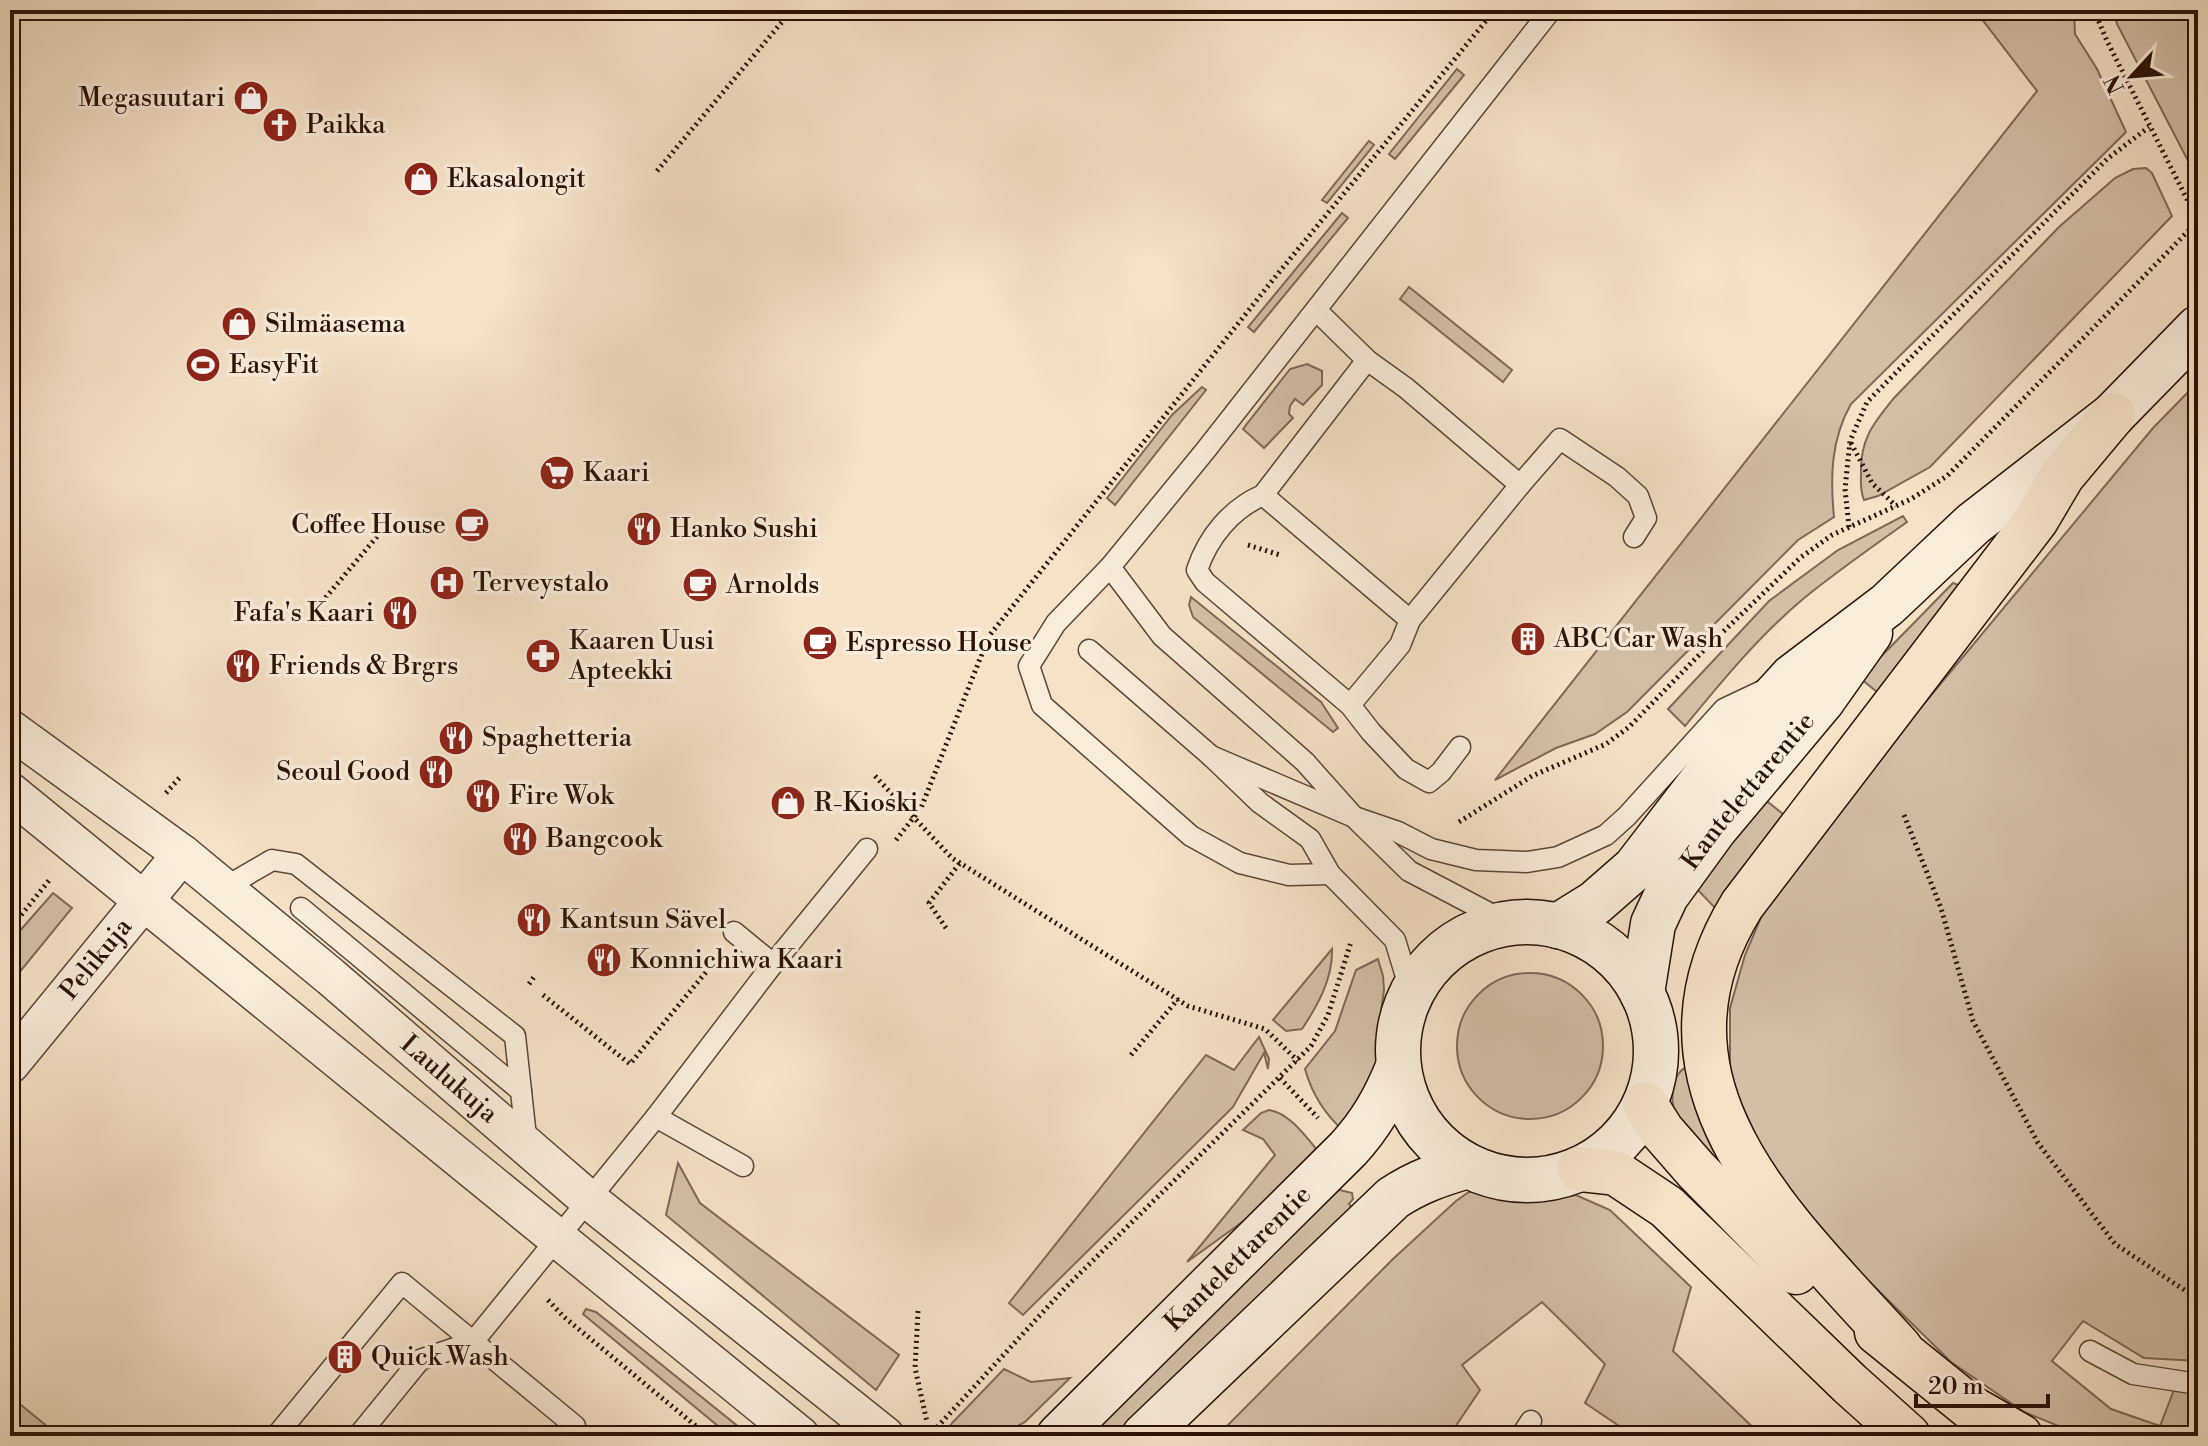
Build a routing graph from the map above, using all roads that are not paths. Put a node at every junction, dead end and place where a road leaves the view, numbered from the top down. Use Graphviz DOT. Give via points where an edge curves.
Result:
graph roads {
  1 [pos="1551,10"];
  2 [pos="1317,311"];
  3 [pos="2198,328"];
  4 [pos="1367,360"];
  5 [pos="2124,403"];
  6 [pos="1520,485"];
  7 [pos="1263,495"];
  8 [pos="1634,537"];
  9 [pos="1110,567"];
  10 [pos="1887,605"];
  11 [pos="1410,620"];
  12 [pos="1089,650"];
  13 [pos="1792,677"];
  14 [pos="1350,705"];
  15 [pos="10,729"];
  16 [pos="1460,747"];
  17 [pos="1211,756"];
  18 [pos="10,792"];
  19 [pos="1354,817"];
  20 [pos="867,849"];
  21 [pos="182,854"];
  22 [pos="1330,874"];
  23 [pos="224,888"];
  24 [pos="144,901"];
  25 [pos="301,908"];
  26 [pos="1508,923"];
  27 [pos="1558,926"];
  28 [pos="739,937"];
  29 [pos="773,964"];
  30 [pos="1411,993"];
  31 [pos="1642,993"];
  32 [pos="10,1064"];
  33 [pos="1398,1067"];
  34 [pos="521,1091"];
  35 [pos="1645,1104"];
  36 [pos="656,1117"];
  37 [pos="527,1146"];
  38 [pos="743,1166"];
  39 [pos="1468,1166"];
  40 [pos="1579,1169"];
  41 [pos="589,1200"];
  42 [pos="557,1240"];
  43 [pos="473,1342"];
  44 [pos="1900,1348"];
  45 [pos="2090,1351"];
  46 [pos="2198,1384"];
  47 [pos="576,1433"];
  48 [pos="276,1436"];
  49 [pos="358,1436"];
  50 [pos="800,1436"];
  51 [pos="885,1436"];
  52 [pos="1059,1436"];
  53 [pos="1144,1436"];
  54 [pos="1908,1436"];
  55 [pos="2020,1436"];
  1 -- 2 [label="lane"];
  2 -- 4 [label="lane"];
  2 -- 9 [label="lane"];
  3 -- 5 [label="main road, Kantelettarentie"];
  4 -- 6 [label="lane"];
  4 -- 7 [label="lane"];
  5 -- 10 [label="main road, Kantelettarentie" via="1973,524"];
  5 -- 44 [label="highway" via="2062,476 2036,520 1748,896 1727,930 1709,978 1703,1021 1707,1064 1717,1106 1735,1146 1792,1228"];
  6 -- 8 [label="lane" via="1560,439 1638,496 1646,518"];
  6 -- 11 [label="lane"];
  7 -- 11 [label="lane"];
  7 -- 14 [label="lane" via="1242,505 1218,530 1197,570"];
  9 -- 19 [label="lane" via="1162,636 1305,762"];
  9 -- 22 [label="lane" via="1056,623 1029,666 1042,705 1191,836 1240,863 1289,875"];
  10 -- 13 [label="main road, Kantelettarentie"];
  10 -- 31 [label="main road, Kantelettarentie" via="1822,701 1666,896 1653,924"];
  11 -- 14 [label="lane" via="1400,645"];
  12 -- 17 [label="lane"];
  13 -- 19 [label="lane" via="1724,709 1606,835 1558,857 1476,860 1431,849"];
  13 -- 27 [label="main road, Kantelettarentie" via="1728,747 1635,868"];
  14 -- 16 [label="lane" via="1406,769 1429,782"];
  15 -- 21 [label="street, Laulukuja"];
  17 -- 19 [label="lane"];
  17 -- 22 [label="lane" via="1260,803 1310,839"];
  18 -- 24 [label="street"];
  19 -- 26 [label="lane" via="1409,871"];
  20 -- 29 [label="lane"];
  21 -- 23 [label="street, Laulukuja"];
  21 -- 24 [label="street, Pelikuja"];
  22 -- 30 [label="lane" via="1395,940"];
  23 -- 34 [label="lane" via="272,860 296,864 515,1036"];
  23 -- 37 [label="street, Laulukuja"];
  24 -- 32 [label="street, Pelikuja"];
  24 -- 42 [label="street"];
  25 -- 34 [label="lane"];
  26 -- 27 [label="main road"];
  26 -- 30 [label="main road" via="1452,946 1428,967"];
  27 -- 31 [label="main road" via="1608,950"];
  28 -- 29 [label="lane"];
  29 -- 36 [label="lane"];
  30 -- 33 [label="main road" via="1402,1016"];
  31 -- 35 [label="main road" via="1656,1048"];
  33 -- 39 [label="main road" via="1421,1125 1442,1149"];
  33 -- 52 [label="main road, Kantelettarentie" via="1383,1104 1348,1149"];
  34 -- 37 [label="lane"];
  35 -- 40 [label="main road" via="1618,1143"];
  35 -- 44 [label="highway" via="1696,1170 1794,1271"];
  36 -- 38 [label="lane"];
  36 -- 41 [label="lane"];
  37 -- 41 [label="street, Laulukuja"];
  39 -- 40 [label="main road" via="1523,1180"];
  39 -- 53 [label="main road" via="1435,1175 1393,1198"];
  40 -- 54 [label="highway" via="1616,1173 1667,1207"];
  41 -- 42 [label="lane"];
  41 -- 51 [label="street, Laulukuja"];
  42 -- 43 [label="lane"];
  42 -- 50 [label="street"];
  43 -- 47 [label="lane"];
  43 -- 48 [label="lane" via="402,1283"];
  43 -- 49 [label="lane" via="420,1360"];
  44 -- 55 [label="highway" via="1971,1408"];
  45 -- 46 [label="lane" via="2133,1374"];
}
